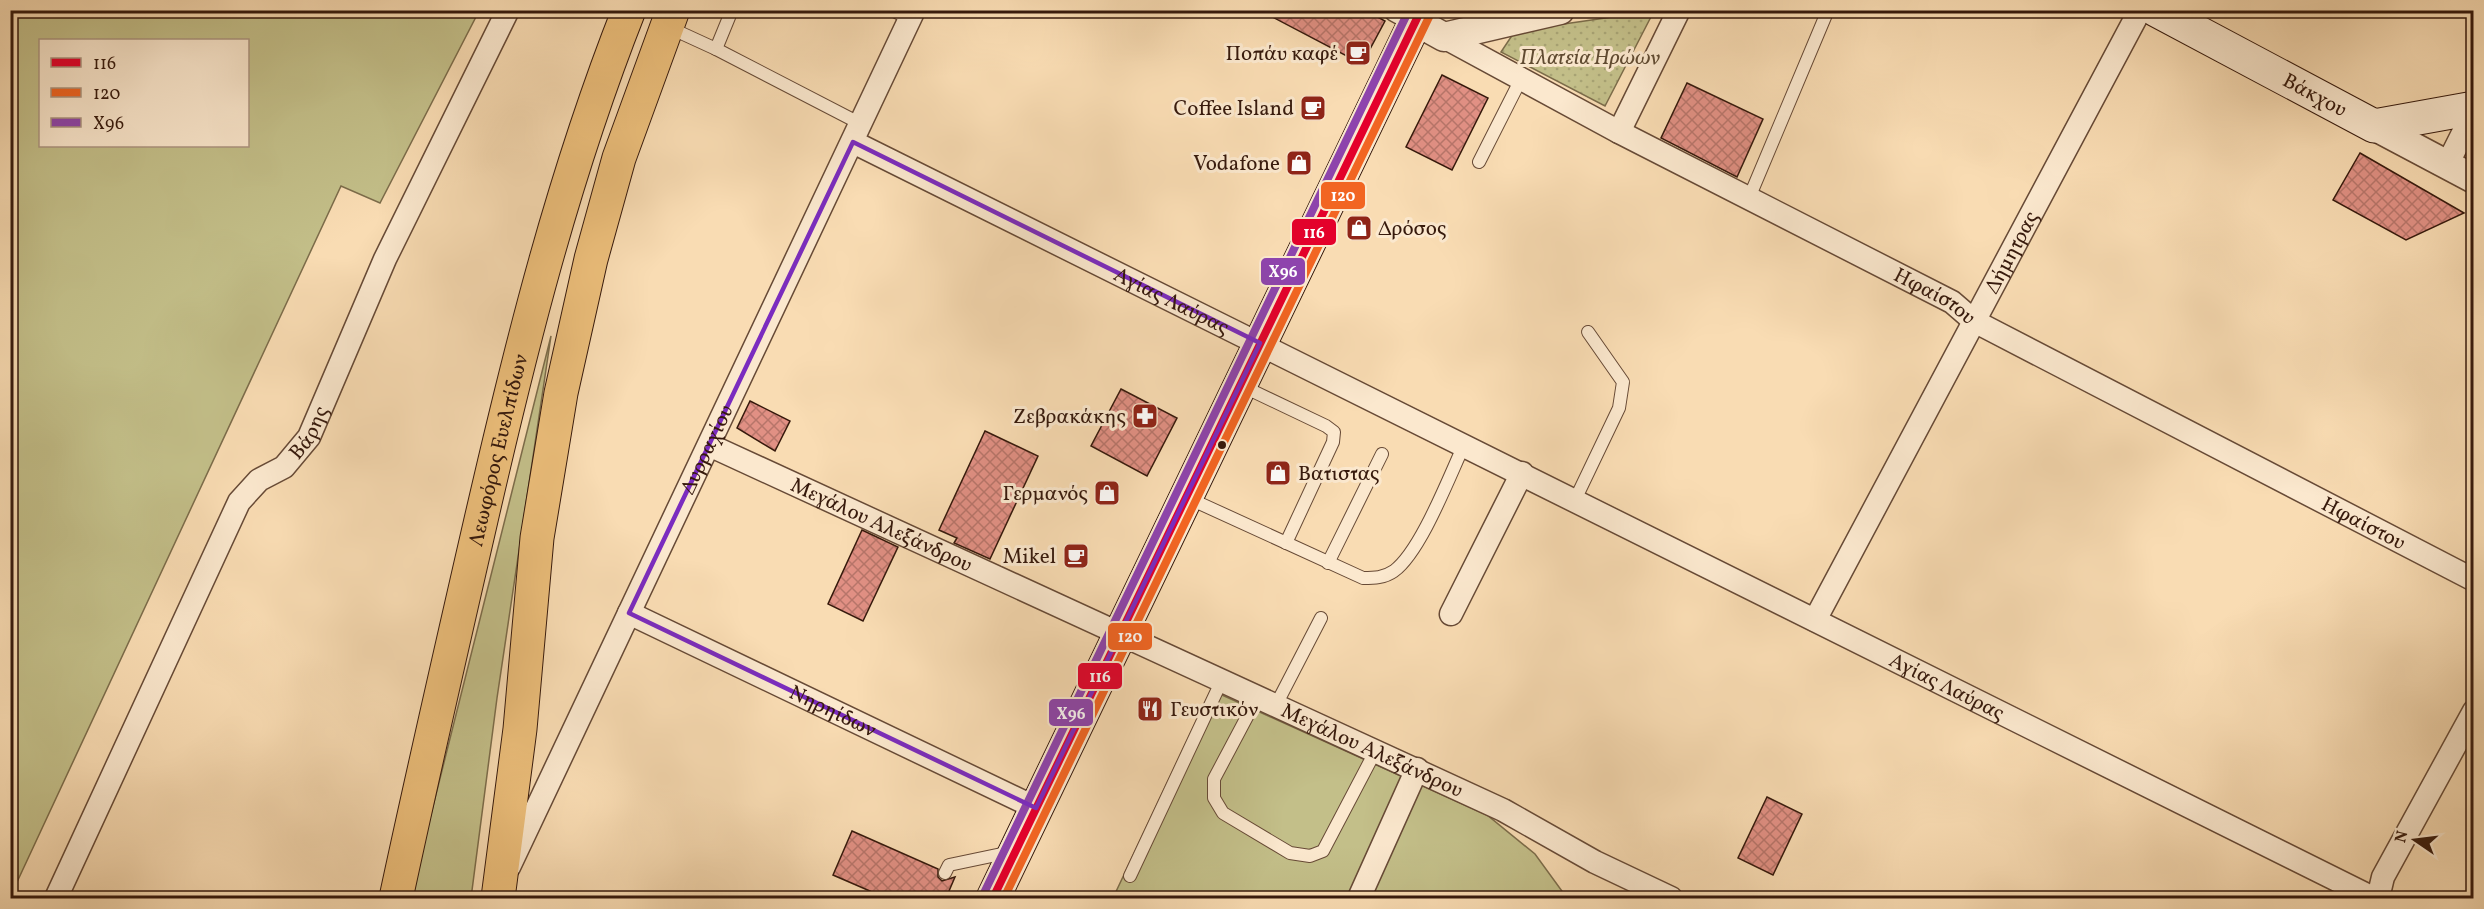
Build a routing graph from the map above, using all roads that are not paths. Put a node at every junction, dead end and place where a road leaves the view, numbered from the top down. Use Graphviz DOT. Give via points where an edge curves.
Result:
graph roads {
  1 [pos="508,10"];
  2 [pos="628,10"];
  3 [pos="732,10"];
  4 [pos="1560,10"];
  5 [pos="1679,10"];
  6 [pos="1828,10"];
  7 [pos="2140,10"];
  8 [pos="2156,10"];
  9 [pos="905,13"];
  10 [pos="1410,14"];
  11 [pos="670,19"];
  12 [pos="1444,37"];
  13 [pos="716,49"];
  14 [pos="1521,79"];
  15 [pos="2474,109"];
  16 [pos="2374,126"];
  17 [pos="1619,132"];
  18 [pos="857,133"];
  19 [pos="1479,162"];
  20 [pos="2447,165"];
  21 [pos="2474,179"];
  22 [pos="1749,198"];
  23 [pos="1974,321"];
  24 [pos="1588,332"];
  25 [pos="1260,343"];
  26 [pos="1240,385"];
  27 [pos="709,445"];
  28 [pos="1464,445"];
  29 [pos="1382,454"];
  30 [pos="1522,473"];
  31 [pos="1186,497"];
  32 [pos="1575,500"];
  33 [pos="1286,543"];
  34 [pos="1328,562"];
  35 [pos="2474,580"];
  36 [pos="630,613"];
  37 [pos="1451,614"];
  38 [pos="1321,618"];
  39 [pos="1815,620"];
  40 [pos="1120,633"];
  41 [pos="1222,680"];
  42 [pos="1267,701"];
  43 [pos="2474,711"];
  44 [pos="1376,750"];
  45 [pos="1417,769"];
  46 [pos="1036,808"];
  47 [pos="1016,851"];
  48 [pos="945,873"];
  49 [pos="1130,876"];
  50 [pos="499,893"];
  51 [pos="56,898"];
  52 [pos="396,898"];
  53 [pos="993,898"];
  54 [pos="1359,898"];
  55 [pos="1671,898"];
  56 [pos="2373,898"];
  57 [pos="2379,898"];
  1 -- 51 [label="street, Βάρης" via="385,259 309,437 284,467 259,480 239,502"];
  2 -- 52 [label="main road, Λεωφόρος Ευελπίδων" via="557,213 522,343"];
  3 -- 13 [label="lane"];
  4 -- 12 [label="street"];
  5 -- 17 [label="street"];
  6 -- 22 [label="lane"];
  7 -- 23 [label="street, Δήμητρας"];
  8 -- 16 [label="main road, Βάκχου"];
  9 -- 18 [label="street, Δυρραχίου"];
  10 -- 12 [label="street, Ηφαίστου"];
  10 -- 25 [label="main road"];
  11 -- 13 [label="lane"];
  11 -- 50 [label="main road" via="619,158 561,393 537,538 520,729"];
  12 -- 14 [label="street, Ηφαίστου"];
  13 -- 18 [label="lane"];
  14 -- 17 [label="street, Ηφαίστου"];
  14 -- 19 [label="lane"];
  15 -- 16 [label="main road"];
  15 -- 20 [label="street"];
  16 -- 20 [label="street, Βάκχου"];
  17 -- 22 [label="street, Ηφαίστου"];
  18 -- 25 [label="street, Αγίας Λαύρας"];
  18 -- 27 [label="street, Δυρραχίου"];
  20 -- 21 [label="street, Βάκχου"];
  22 -- 23 [label="street, Ηφαίστου" via="1952,302"];
  23 -- 35 [label="street, Ηφαίστου"];
  23 -- 39 [label="street, Δήμητρας"];
  24 -- 32 [label="lane" via="1623,382 1623,394"];
  25 -- 26 [label="main road"];
  25 -- 28 [label="street, Αγίας Λαύρας"];
  26 -- 31 [label="main road"];
  26 -- 33 [label="lane" via="1334,432 1333,442"];
  27 -- 36 [label="street, Δυρραχίου"];
  27 -- 40 [label="street, Μεγάλου Αλεξάνδρου"];
  28 -- 30 [label="street, Αγίας Λαύρας"];
  28 -- 34 [label="lane" via="1412,549 1394,571 1379,578 1363,578"];
  29 -- 34 [label="lane"];
  30 -- 32 [label="street, Αγίας Λαύρας"];
  30 -- 37 [label="street"];
  31 -- 33 [label="lane"];
  31 -- 40 [label="main road"];
  32 -- 39 [label="street, Αγίας Λαύρας"];
  33 -- 34 [label="lane"];
  36 -- 46 [label="street, Νηρηίδων"];
  36 -- 50 [label="street, Δυρραχίου"];
  38 -- 42 [label="lane"];
  39 -- 56 [label="street, Αγίας Λαύρας"];
  40 -- 41 [label="street, Μεγάλου Αλεξάνδρου"];
  40 -- 46 [label="main road"];
  41 -- 42 [label="street, Μεγάλου Αλεξάνδρου"];
  41 -- 49 [label="lane"];
  42 -- 44 [label="street, Μεγάλου Αλεξάνδρου"];
  42 -- 44 [label="lane" via="1214,779 1214,798 1223,813 1290,853 1310,856 1323,851"];
  43 -- 57 [label="street" via="2383,877"];
  44 -- 45 [label="street, Μεγάλου Αλεξάνδρου"];
  45 -- 54 [label="street"];
  45 -- 55 [label="street, Μεγάλου Αλεξάνδρου"];
  46 -- 47 [label="main road"];
  47 -- 48 [label="lane" via="949,865"];
  47 -- 53 [label="main road"];
}
